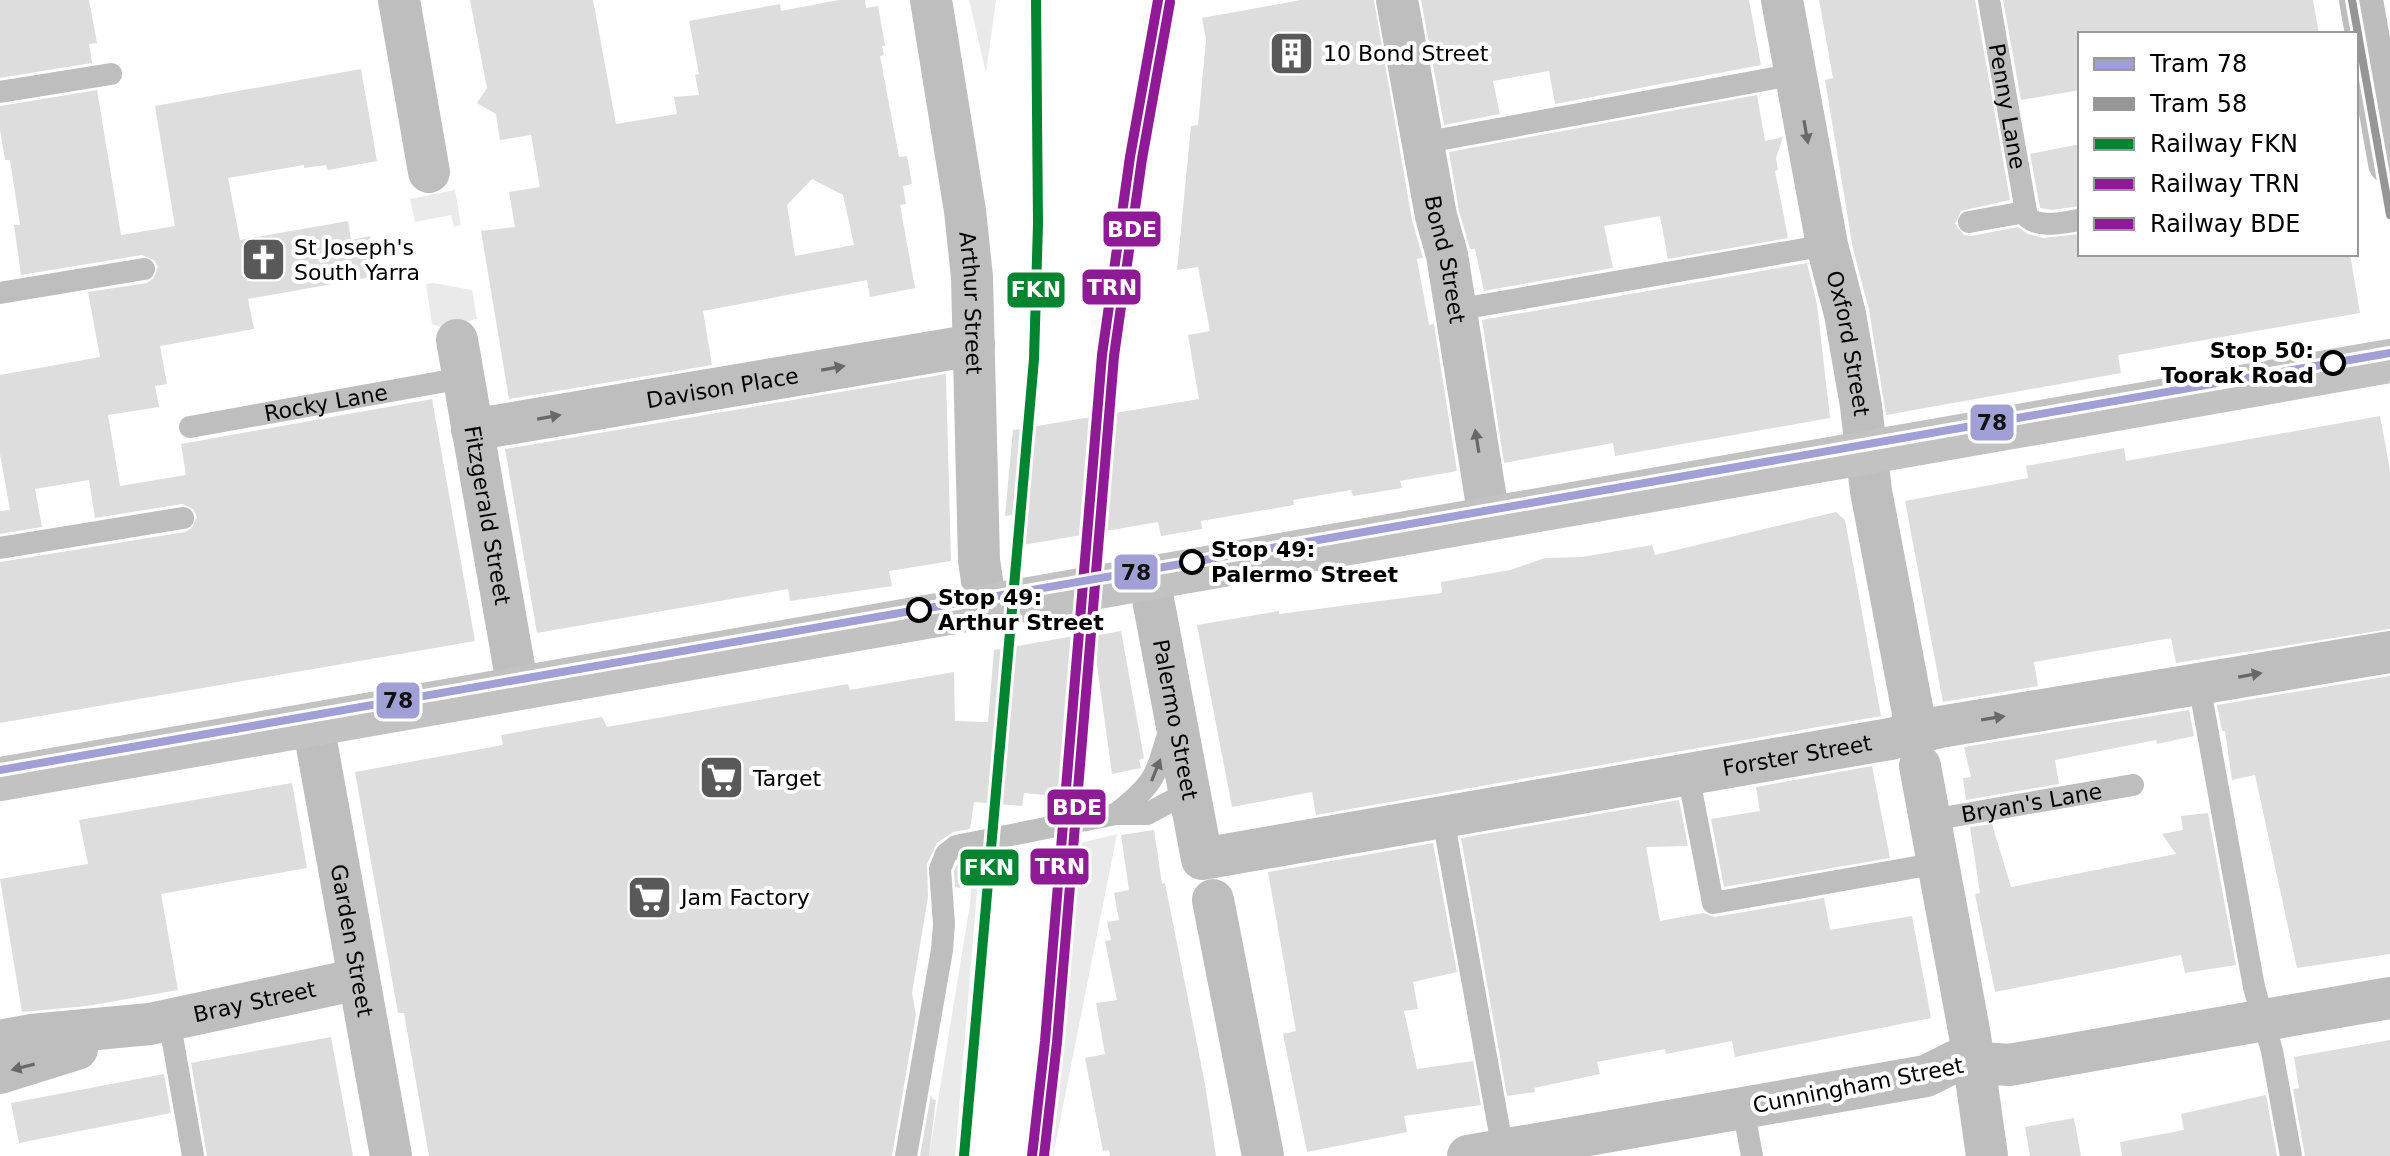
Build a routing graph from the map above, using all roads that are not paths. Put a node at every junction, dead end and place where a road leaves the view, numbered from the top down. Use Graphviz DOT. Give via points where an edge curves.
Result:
graph roads {
  1 [pos="399,0"];
  2 [pos="931,0"];
  3 [pos="1397,0"];
  4 [pos="1782,0"];
  5 [pos="1989,0"];
  6 [pos="2361,0"];
  7 [pos="111,74"];
  8 [pos="1796,74"];
  9 [pos="0,92"];
  10 [pos="1422,143"];
  11 [pos="2390,163"];
  12 [pos="429,172"];
  13 [pos="2025,212"];
  14 [pos="2078,220"];
  15 [pos="1969,222"];
  16 [pos="1827,245"];
  17 [pos="144,269"];
  18 [pos="0,293"];
  19 [pos="1455,310"];
  20 [pos="974,345"];
  21 [pos="460,359"];
  22 [pos="2390,361"];
  23 [pos="190,427"];
  24 [pos="472,430"];
  25 [pos="1866,454"];
  26 [pos="183,518"];
  27 [pos="1489,518"];
  28 [pos="0,548"];
  29 [pos="1149,578"];
  30 [pos="986,608"];
  31 [pos="2390,652"];
  32 [pos="2199,684"];
  33 [pos="518,689"];
  34 [pos="1174,712"];
  35 [pos="313,724"];
  36 [pos="1919,750"];
  37 [pos="1688,774"];
  38 [pos="0,779"];
  39 [pos="2133,785"];
  40 [pos="1190,791"];
  41 [pos="1116,814"];
  42 [pos="1443,818"];
  43 [pos="1931,820"];
  44 [pos="1202,859"];
  45 [pos="1939,863"];
  46 [pos="1213,900"];
  47 [pos="359,979"];
  48 [pos="2390,998"];
  49 [pos="2264,1021"];
  50 [pos="159,1022"];
  51 [pos="0,1041"];
  52 [pos="1973,1062"];
  53 [pos="0,1073"];
  54 [pos="1743,1108"];
  55 [pos="1491,1154"];
  56 [pos="193,1156"];
  57 [pos="391,1156"];
  58 [pos="906,1156"];
  59 [pos="1263,1156"];
  60 [pos="1752,1156"];
  61 [pos="1987,1156"];
  62 [pos="2291,1156"];
  1 -- 12 [label="street"];
  2 -- 20 [label="street, Arthur Street" via="965,211"];
  3 -- 10 [label="street, Bond Street"];
  4 -- 8 [label="street, Oxford Street"];
  5 -- 13 [label="lane, Penny Lane"];
  6 -- 11 [label="main road"];
  7 -- 9 [label="lane"];
  8 -- 10 [label="lane"];
  8 -- 16 [label="street, Oxford Street, one-way"];
  10 -- 19 [label="street, Bond Street"];
  13 -- 14 [label="lane" via="2036,223"];
  13 -- 15 [label="lane"];
  16 -- 19 [label="lane"];
  16 -- 25 [label="street, Oxford Street" via="1845,314"];
  17 -- 18 [label="lane"];
  27 -- 19 [label="street, Bond Street, one-way"];
  24 -- 20 [label="street, Davison Place, one-way"];
  20 -- 30 [label="street, Arthur Street" via="979,560"];
  21 -- 23 [label="lane, Rocky Lane"];
  21 -- 24 [label="street, Fitzgerald Street"];
  22 -- 25 [label="street"];
  24 -- 33 [label="street, Fitzgerald Street"];
  25 -- 27 [label="street"];
  25 -- 36 [label="street, Oxford Street"];
  26 -- 28 [label="lane"];
  27 -- 29 [label="street"];
  29 -- 30 [label="street"];
  29 -- 34 [label="street, Palermo Street"];
  30 -- 33 [label="street"];
  32 -- 31 [label="street, Forster Street, one-way"];
  36 -- 32 [label="street, Forster Street, one-way" via="1940,727"];
  32 -- 49 [label="lane"];
  33 -- 35 [label="street"];
  34 -- 40 [label="street, Palermo Street"];
  41 -- 34 [label="lane, one-way" via="1151,784"];
  35 -- 38 [label="street"];
  35 -- 47 [label="street, Garden Street"];
  36 -- 37 [label="street, Forster Street"];
  36 -- 43 [label="street, Oxford Street"];
  37 -- 42 [label="street, Forster Street"];
  37 -- 45 [label="lane" via="1713,903"];
  39 -- 43 [label="lane, Bryan's Lane"];
  40 -- 41 [label="lane" via="1147,814"];
  40 -- 44 [label="street, Palermo Street"];
  41 -- 58 [label="lane" via="962,844 942,860 944,935"];
  42 -- 44 [label="street, Forster Street"];
  42 -- 55 [label="lane"];
  43 -- 45 [label="street, Oxford Street"];
  45 -- 52 [label="street, Oxford Street"];
  46 -- 59 [label="street"];
  47 -- 50 [label="street, Bray Street"];
  47 -- 57 [label="street, Garden Street"];
  48 -- 49 [label="street, Cunningham Street"];
  49 -- 52 [label="street, Cunningham Street" via="2009,1065"];
  49 -- 62 [label="lane"];
  50 -- 51 [label="street, Bray Street"];
  50 -- 53 [label="street, Bray Street, one-way"];
  50 -- 56 [label="lane"];
  52 -- 54 [label="street, Cunningham Street" via="1956,1061 1926,1076"];
  52 -- 61 [label="street, Oxford Street"];
  54 -- 55 [label="street, Cunningham Street"];
  54 -- 60 [label="lane"];
}
